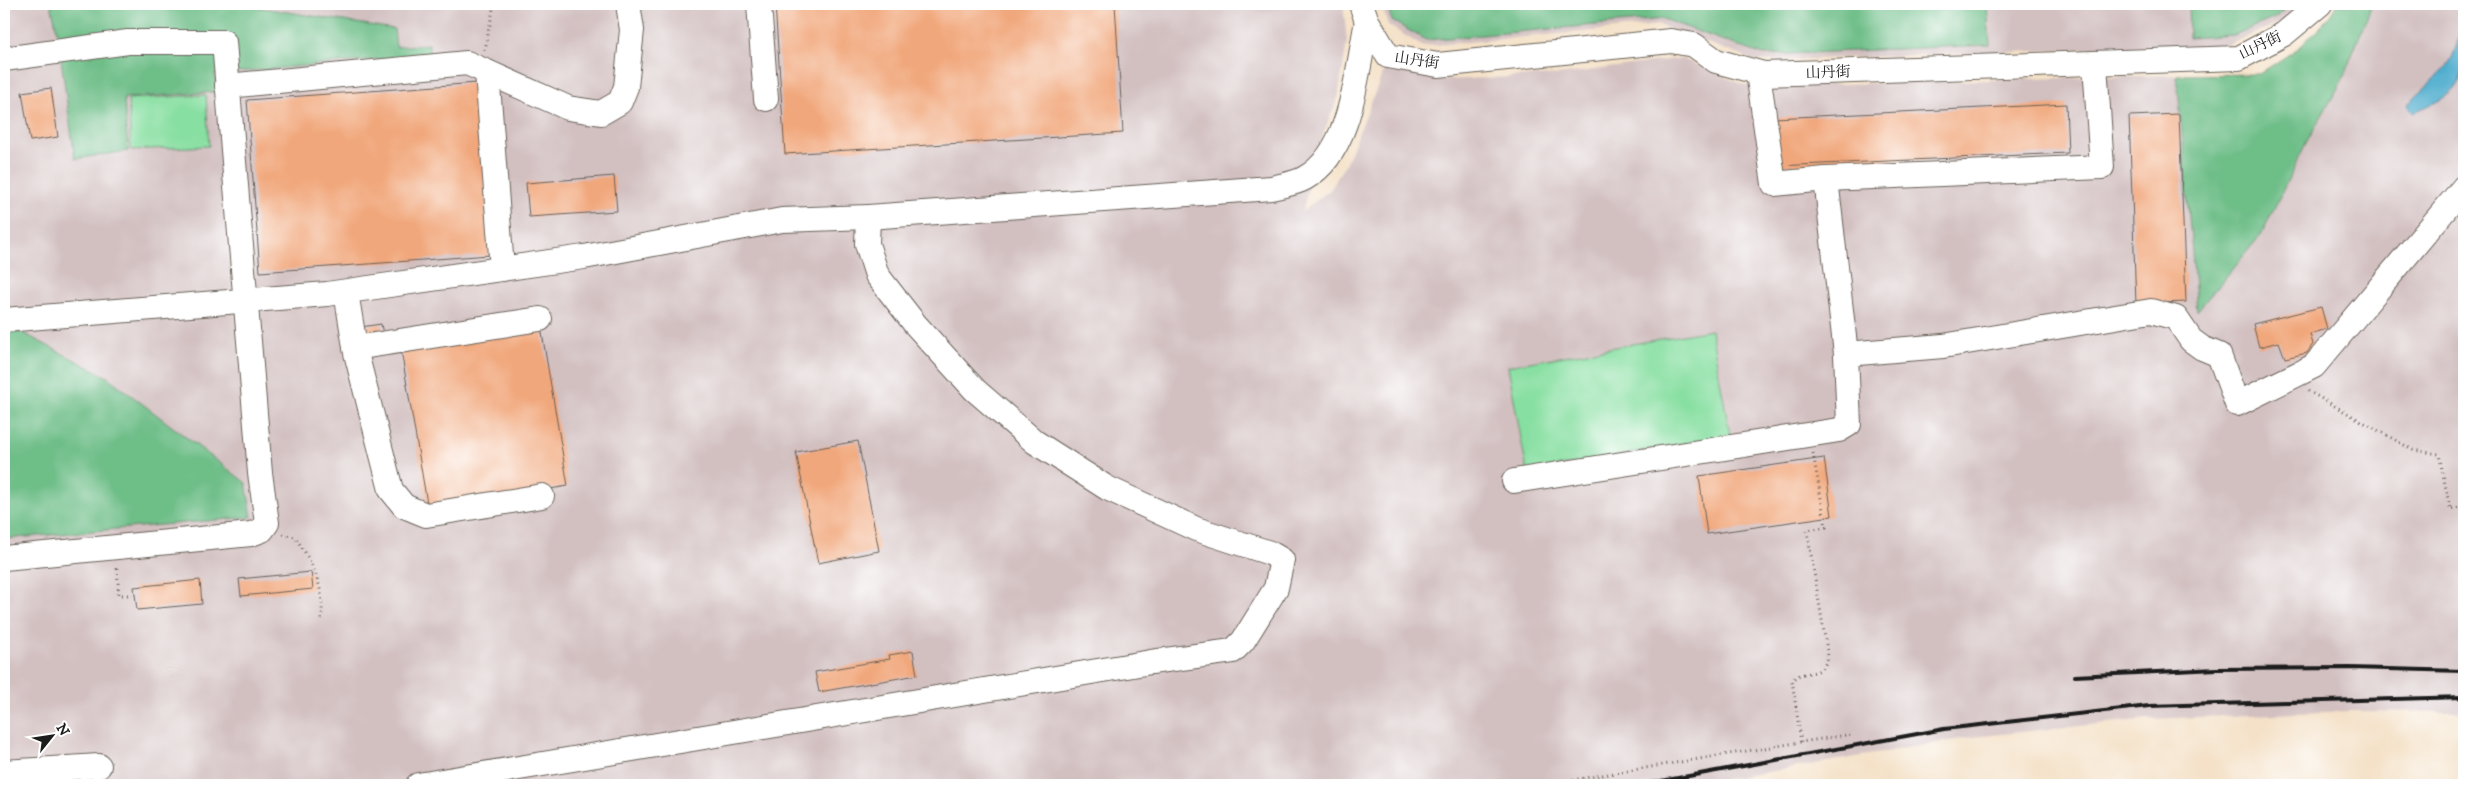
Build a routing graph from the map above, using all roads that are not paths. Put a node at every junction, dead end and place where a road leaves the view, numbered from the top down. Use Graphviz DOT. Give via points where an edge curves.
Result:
graph roads {
  1 [pos="628,4"];
  2 [pos="759,4"];
  3 [pos="2320,4"];
  4 [pos="1364,13"];
  5 [pos="4,59"];
  6 [pos="2095,64"];
  7 [pos="486,72"];
  8 [pos="1758,72"];
  9 [pos="227,86"];
  10 [pos="766,99"];
  11 [pos="1826,180"];
  12 [pos="2464,187"];
  13 [pos="868,217"];
  14 [pos="502,269"];
  15 [pos="346,292"];
  16 [pos="246,302"];
  17 [pos="540,319"];
  18 [pos="4,320"];
  19 [pos="355,348"];
  20 [pos="1846,354"];
  21 [pos="1514,480"];
  22 [pos="542,496"];
  23 [pos="4,558"];
  24 [pos="99,766"];
  25 [pos="4,772"];
  26 [pos="418,785"];
  1 -- 7 [label="lane" via="632,30 626,88 620,102 601,113 568,108"];
  2 -- 10 [label="lane"];
  3 -- 6 [label="lane, 山丹街" via="2284,34 2239,58"];
  4 -- 8 [label="lane, 山丹街" via="1388,56 1438,65 1671,41 1694,45 1716,61"];
  4 -- 13 [label="lane" via="1348,117 1326,162 1304,179 1271,188"];
  5 -- 9 [label="lane" via="128,42 224,42"];
  6 -- 8 [label="lane, 山丹街"];
  6 -- 11 [label="lane" via="2102,167"];
  7 -- 9 [label="lane" via="467,63"];
  7 -- 14 [label="lane"];
  8 -- 11 [label="lane" via="1774,184"];
  9 -- 16 [label="lane"];
  11 -- 20 [label="lane"];
  12 -- 20 [label="lane" via="2314,366 2237,404 2218,355 2191,340 2176,318 2151,311 1943,346"];
  13 -- 14 [label="lane" via="782,220 584,258"];
  13 -- 26 [label="lane" via="867,244 876,275 975,390 1036,442 1107,488 1196,529 1270,553 1282,560 1276,588 1243,641 1233,652 1150,662"];
  14 -- 15 [label="lane"];
  15 -- 16 [label="lane"];
  15 -- 19 [label="lane"];
  16 -- 18 [label="lane"];
  16 -- 23 [label="lane" via="267,523 262,530 251,534"];
  17 -- 19 [label="lane"];
  19 -- 22 [label="lane" via="391,490 404,506 426,515"];
  20 -- 21 [label="lane" via="1849,424 1838,430"];
  24 -- 25 [label="lane"];
}
